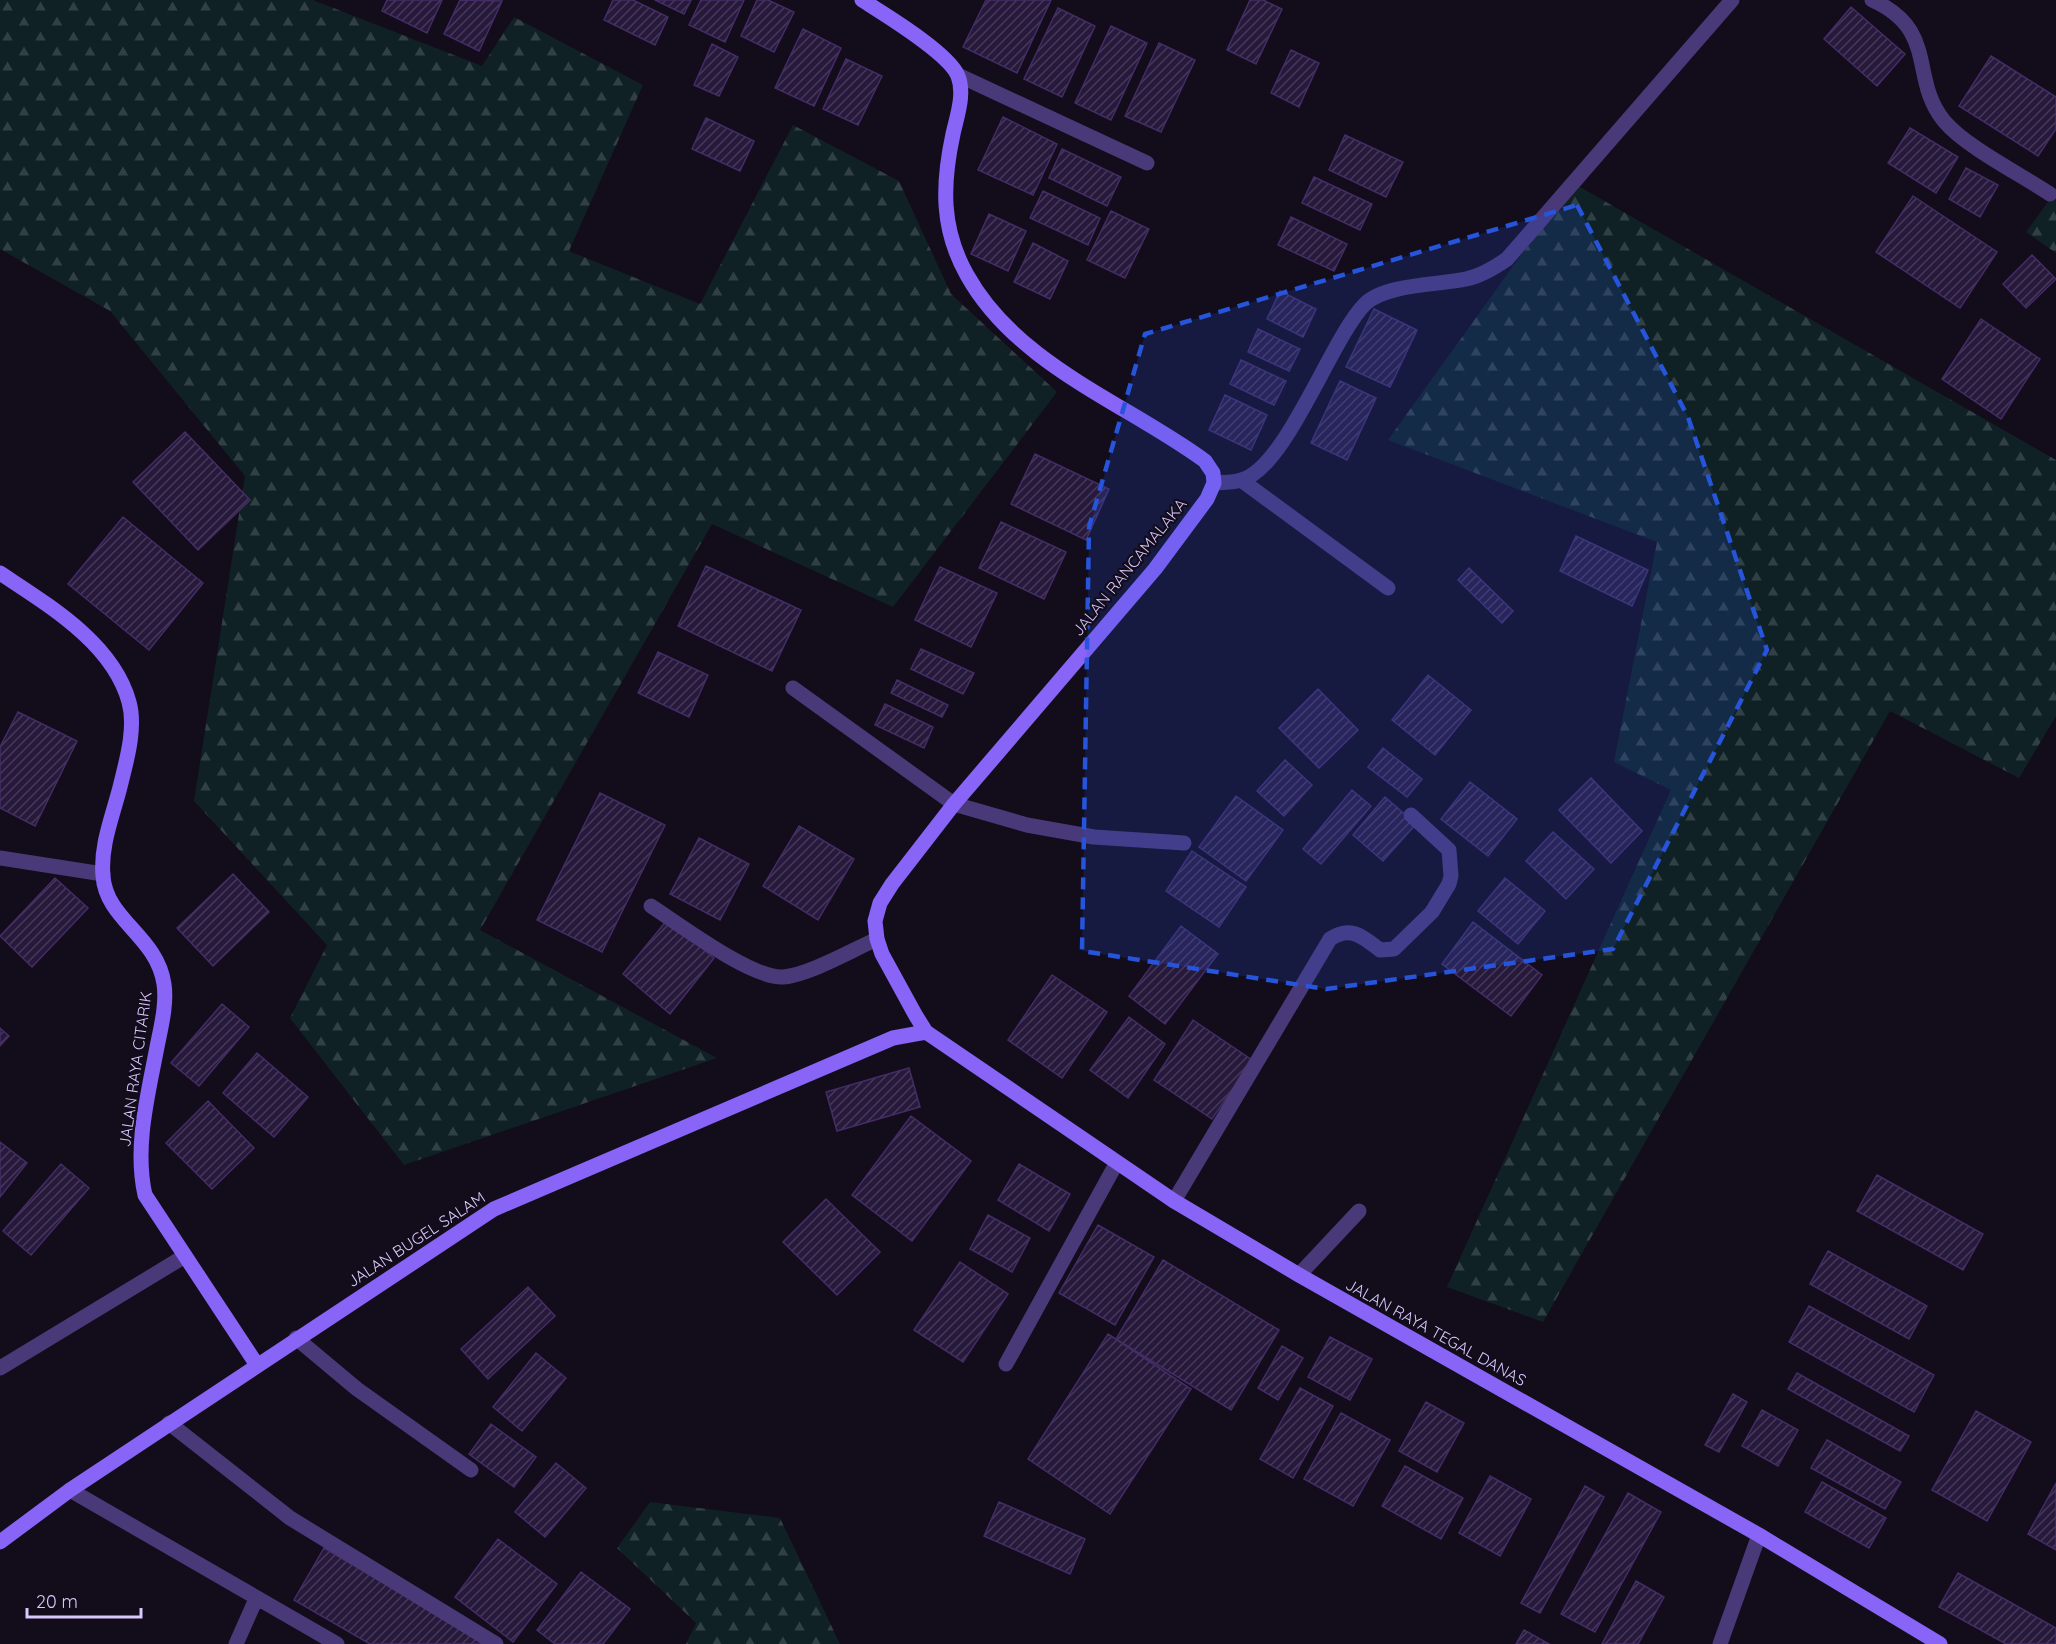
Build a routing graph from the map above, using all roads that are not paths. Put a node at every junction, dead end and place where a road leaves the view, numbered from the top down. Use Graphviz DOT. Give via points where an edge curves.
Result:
graph roads {
  1 [pos="862,0"];
  2 [pos="1732,0"];
  3 [pos="1872,0"];
  4 [pos="958,75"];
  5 [pos="1147,163"];
  6 [pos="2050,194"];
  7 [pos="1241,480"];
  8 [pos="1214,483"];
  9 [pos="0,573"];
  10 [pos="1388,588"];
  11 [pos="793,688"];
  12 [pos="954,804"];
  13 [pos="1411,815"];
  14 [pos="1184,843"];
  15 [pos="0,858"];
  16 [pos="102,874"];
  17 [pos="651,906"];
  18 [pos="877,939"];
  19 [pos="926,1032"];
  20 [pos="1116,1164"];
  21 [pos="1174,1201"];
  22 [pos="1359,1211"];
  23 [pos="185,1256"];
  24 [pos="1299,1275"];
  25 [pos="296,1338"];
  26 [pos="1006,1364"];
  27 [pos="257,1365"];
  28 [pos="0,1368"];
  29 [pos="169,1424"];
  30 [pos="471,1470"];
  31 [pos="70,1490"];
  32 [pos="1759,1535"];
  33 [pos="0,1542"];
  34 [pos="256,1599"];
  35 [pos="1923,1639"];
  36 [pos="236,1644"];
  37 [pos="337,1644"];
  38 [pos="496,1644"];
  39 [pos="1720,1644"];
  40 [pos="1940,1644"];
  1 -- 4 [label="street" via="946,60"];
  2 -- 7 [label="street" via="1507,259 1469,279 1395,291 1367,302 1349,322 1310,397 1268,461 1255,474"];
  3 -- 6 [label="street" via="1890,8 1906,23 1933,100 1946,122 1968,141"];
  4 -- 5 [label="street"];
  4 -- 8 [label="street" via="961,95 947,163 944,207 950,240 967,275 1017,335 1054,365 1205,461"];
  7 -- 8 [label="street"];
  7 -- 10 [label="street"];
  8 -- 12 [label="street, JALAN RANCAMALAKA" via="1155,569"];
  9 -- 16 [label="street, JALAN RAYA CITARIK" via="81,631 107,659 130,702 132,723 106,835"];
  11 -- 12 [label="street"];
  12 -- 14 [label="street" via="1027,825 1094,837"];
  12 -- 18 [label="street, JALAN RANCAMALAKA" via="880,903 875,921"];
  13 -- 21 [label="street" via="1449,850 1449,884 1432,912 1394,949 1380,950 1350,931 1330,939"];
  15 -- 16 [label="street"];
  16 -- 23 [label="street, JALAN RAYA CITARIK" via="105,894 159,960 162,1023 142,1144 141,1176 145,1195"];
  17 -- 18 [label="street" via="755,971 783,977"];
  18 -- 19 [label="street, JALAN RANCAMALAKA"];
  19 -- 20 [label="street, JALAN RAYA TEGAL DANAS"];
  19 -- 25 [label="street, JALAN BUGEL SALAM" via="892,1038 494,1209"];
  20 -- 21 [label="street, JALAN RAYA TEGAL DANAS"];
  20 -- 26 [label="street"];
  21 -- 24 [label="street, JALAN RAYA TEGAL DANAS"];
  22 -- 24 [label="street"];
  23 -- 27 [label="street, JALAN RAYA CITARIK"];
  23 -- 28 [label="street"];
  24 -- 32 [label="street, JALAN RAYA TEGAL DANAS"];
  25 -- 27 [label="street, JALAN BUGEL SALAM"];
  25 -- 30 [label="street" via="357,1389"];
  27 -- 29 [label="street, JALAN BUGEL SALAM"];
  29 -- 31 [label="street, JALAN BUGEL SALAM"];
  29 -- 38 [label="street" via="290,1518"];
  31 -- 33 [label="street, JALAN BUGEL SALAM"];
  31 -- 34 [label="street"];
  32 -- 35 [label="street, JALAN RAYA TEGAL DANAS"];
  32 -- 39 [label="street"];
  34 -- 36 [label="street"];
  34 -- 37 [label="street"];
  35 -- 40 [label="street, JALAN RAYA TEGAL DANAS"];
}
